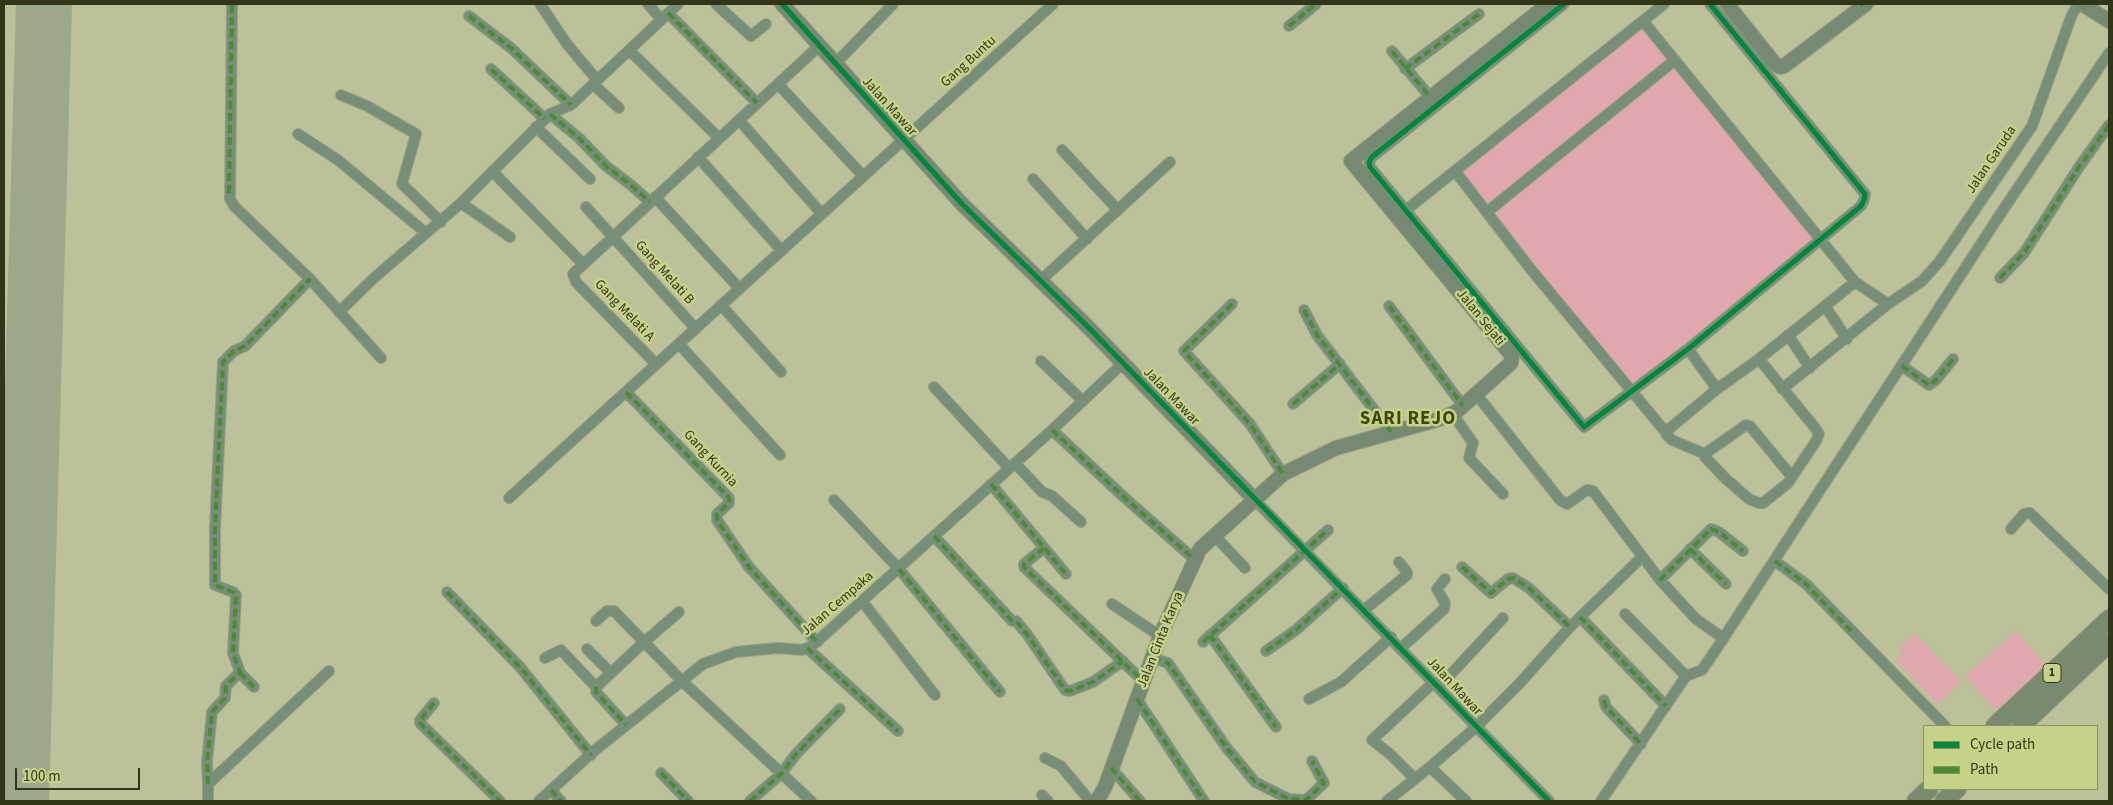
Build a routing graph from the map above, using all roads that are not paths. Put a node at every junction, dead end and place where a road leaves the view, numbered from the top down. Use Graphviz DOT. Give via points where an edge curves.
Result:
graph roads {
  1 [pos="232,4"];
  2 [pos="540,4"];
  3 [pos="648,4"];
  4 [pos="678,4"];
  5 [pos="716,4"];
  6 [pos="782,4"];
  7 [pos="893,4"];
  8 [pos="1054,4"];
  9 [pos="1316,4"];
  10 [pos="1548,4"];
  11 [pos="1564,4"];
  12 [pos="1664,4"];
  13 [pos="1710,4"];
  14 [pos="1727,4"];
  15 [pos="1863,4"];
  16 [pos="2078,4"];
  17 [pos="2082,4"];
  18 [pos="1479,14"];
  19 [pos="469,16"];
  20 [pos="665,16"];
  21 [pos="1643,21"];
  22 [pos="2109,21"];
  23 [pos="766,24"];
  24 [pos="1289,26"];
  25 [pos="819,46"];
  26 [pos="629,50"];
  27 [pos="1392,51"];
  28 [pos="2109,53"];
  29 [pos="1675,60"];
  30 [pos="835,64"];
  31 [pos="1405,68"];
  32 [pos="491,69"];
  33 [pos="595,82"];
  34 [pos="778,84"];
  35 [pos="341,95"];
  36 [pos="1430,98"];
  37 [pos="757,103"];
  38 [pos="571,105"];
  39 [pos="619,108"];
  40 [pos="547,116"];
  41 [pos="739,120"];
  42 [pos="2109,125"];
  43 [pos="536,127"];
  44 [pos="298,134"];
  45 [pos="719,138"];
  46 [pos="903,140"];
  47 [pos="1062,150"];
  48 [pos="698,158"];
  49 [pos="1170,162"];
  50 [pos="492,171"];
  51 [pos="1455,171"];
  52 [pos="863,176"];
  53 [pos="590,179"];
  54 [pos="1033,179"];
  55 [pos="652,199"];
  56 [pos="461,203"];
  57 [pos="586,207"];
  58 [pos="1118,210"];
  59 [pos="1406,210"];
  60 [pos="1487,212"];
  61 [pos="821,213"];
  62 [pos="441,222"];
  63 [pos="426,233"];
  64 [pos="613,236"];
  65 [pos="510,237"];
  66 [pos="1087,239"];
  67 [pos="1822,239"];
  68 [pos="781,250"];
  69 [pos="583,264"];
  70 [pos="2000,278"];
  71 [pos="310,279"];
  72 [pos="1040,282"];
  73 [pos="1855,282"];
  74 [pos="739,288"];
  75 [pos="1232,304"];
  76 [pos="1888,304"];
  77 [pos="721,305"];
  78 [pos="1389,306"];
  79 [pos="1825,306"];
  80 [pos="1304,310"];
  81 [pos="339,312"];
  82 [pos="695,328"];
  83 [pos="1788,335"];
  84 [pos="1847,339"];
  85 [pos="679,344"];
  86 [pos="1688,349"];
  87 [pos="381,358"];
  88 [pos="1953,358"];
  89 [pos="1759,359"];
  90 [pos="1041,360"];
  91 [pos="1123,363"];
  92 [pos="656,364"];
  93 [pos="1340,364"];
  94 [pos="1902,366"];
  95 [pos="1810,368"];
  96 [pos="781,372"];
  97 [pos="934,387"];
  98 [pos="1717,388"];
  99 [pos="1782,389"];
  100 [pos="626,392"];
  101 [pos="1632,392"];
  102 [pos="1477,395"];
  103 [pos="1083,401"];
  104 [pos="1293,404"];
  105 [pos="1457,410"];
  106 [pos="1052,430"];
  107 [pos="1666,430"];
  108 [pos="1391,432"];
  109 [pos="1705,454"];
  110 [pos="780,455"];
  111 [pos="1012,466"];
  112 [pos="1282,474"];
  113 [pos="1792,477"];
  114 [pos="991,484"];
  115 [pos="1503,494"];
  116 [pos="508,498"];
  117 [pos="1254,498"];
  118 [pos="834,500"];
  119 [pos="1081,522"];
  120 [pos="2011,529"];
  121 [pos="1328,530"];
  122 [pos="1214,535"];
  123 [pos="934,536"];
  124 [pos="1044,548"];
  125 [pos="1690,549"];
  126 [pos="1306,551"];
  127 [pos="1743,551"];
  128 [pos="1642,557"];
  129 [pos="1194,558"];
  130 [pos="1775,561"];
  131 [pos="1399,562"];
  132 [pos="1462,567"];
  133 [pos="1245,568"];
  134 [pos="899,569"];
  135 [pos="1066,574"];
  136 [pos="1445,580"];
  137 [pos="1660,580"];
  138 [pos="1726,584"];
  139 [pos="1343,588"];
  140 [pos="2109,589"];
  141 [pos="447,592"];
  142 [pos="862,601"];
  143 [pos="1112,604"];
  144 [pos="1364,610"];
  145 [pos="679,612"];
  146 [pos="1625,614"];
  147 [pos="1580,617"];
  148 [pos="1503,618"];
  149 [pos="2109,620"];
  150 [pos="596,621"];
  151 [pos="1570,627"];
  152 [pos="1160,636"];
  153 [pos="1391,637"];
  154 [pos="1723,638"];
  155 [pos="817,642"];
  156 [pos="643,643"];
  157 [pos="2109,643"];
  158 [pos="807,648"];
  159 [pos="1401,648"];
  160 [pos="587,649"];
  161 [pos="1266,651"];
  162 [pos="545,658"];
  163 [pos="1153,658"];
  164 [pos="1123,661"];
  165 [pos="329,672"];
  166 [pos="610,672"];
  167 [pos="240,673"];
  168 [pos="1686,676"];
  169 [pos="681,680"];
  170 [pos="1144,682"];
  171 [pos="1436,685"];
  172 [pos="254,687"];
  173 [pos="596,687"];
  174 [pos="1000,692"];
  175 [pos="935,695"];
  176 [pos="1137,699"];
  177 [pos="1308,699"];
  178 [pos="1604,700"];
  179 [pos="434,703"];
  180 [pos="1666,706"];
  181 [pos="840,709"];
  182 [pos="626,725"];
  183 [pos="1944,725"];
  184 [pos="1996,725"];
  185 [pos="2022,725"];
  186 [pos="1276,727"];
  187 [pos="1476,727"];
  188 [pos="898,731"];
  189 [pos="1641,744"];
  190 [pos="591,755"];
  191 [pos="1046,758"];
  192 [pos="1312,761"];
  193 [pos="1430,767"];
  194 [pos="1111,768"];
  195 [pos="662,773"];
  196 [pos="781,774"];
  197 [pos="1415,779"];
  198 [pos="208,784"];
  199 [pos="551,790"];
  200 [pos="1928,790"];
  201 [pos="208,801"];
  202 [pos="500,801"];
  203 [pos="539,801"];
  204 [pos="561,801"];
  205 [pos="688,801"];
  206 [pos="750,801"];
  207 [pos="811,801"];
  208 [pos="1090,801"];
  209 [pos="1097,801"];
  210 [pos="1140,801"];
  211 [pos="1204,801"];
  212 [pos="1387,801"];
  213 [pos="1466,801"];
  214 [pos="1549,801"];
  215 [pos="1601,801"];
  216 [pos="1916,801"];
  1 -- 71 [label="street" via="230,199"];
  2 -- 33 [label="street"];
  3 -- 20 [label="street"];
  4 -- 20 [label="street"];
  5 -- 23 [label="street" via="751,36"];
  6 -- 25 [label="street, Jalan Mawar"];
  7 -- 30 [label="street"];
  8 -- 46 [label="street, Gang Buntu"];
  9 -- 24 [label="street"];
  10 -- 36 [label="street"];
  11 -- 59 [label="street" via="1370,159 1370,167"];
  12 -- 21 [label="street"];
  13 -- 67 [label="street" via="1865,194 1861,206"];
  14 -- 15 [label="street" via="1780,67"];
  16 -- 76 [label="street, Jalan Garuda" via="2032,126 1933,270"];
  17 -- 22 [label="street"];
  18 -- 31 [label="street"];
  19 -- 38 [label="street" via="517,53"];
  20 -- 26 [label="street"];
  20 -- 37 [label="street"];
  21 -- 29 [label="street"];
  21 -- 51 [label="street"];
  25 -- 30 [label="street, Jalan Mawar"];
  25 -- 34 [label="street"];
  26 -- 33 [label="street"];
  26 -- 45 [label="street"];
  27 -- 31 [label="street"];
  28 -- 94 [label="street"];
  29 -- 60 [label="street"];
  29 -- 67 [label="street"];
  30 -- 46 [label="street, Jalan Mawar"];
  31 -- 36 [label="street"];
  32 -- 40 [label="street"];
  33 -- 38 [label="street"];
  33 -- 39 [label="street"];
  34 -- 37 [label="street"];
  34 -- 52 [label="street"];
  35 -- 62 [label="street" via="416,134 402,184"];
  36 -- 102 [label="street, Jalan Sejati" via="1351,161 1512,356 1511,363"];
  37 -- 41 [label="street"];
  38 -- 40 [label="street"];
  40 -- 43 [label="street"];
  40 -- 55 [label="street" via="580,138 606,166"];
  41 -- 45 [label="street"];
  41 -- 61 [label="street"];
  42 -- 70 [label="street" via="2024,253"];
  43 -- 50 [label="street"];
  43 -- 53 [label="street"];
  44 -- 63 [label="street" via="334,157"];
  45 -- 48 [label="street"];
  46 -- 52 [label="street, Gang Buntu"];
  46 -- 72 [label="street, Jalan Mawar"];
  47 -- 58 [label="street"];
  48 -- 55 [label="street"];
  48 -- 68 [label="street"];
  49 -- 58 [label="street"];
  50 -- 56 [label="street"];
  50 -- 69 [label="street"];
  51 -- 59 [label="street"];
  51 -- 60 [label="street"];
  52 -- 61 [label="street, Gang Buntu"];
  54 -- 66 [label="street"];
  55 -- 64 [label="street"];
  55 -- 74 [label="street"];
  56 -- 62 [label="street"];
  56 -- 65 [label="street"];
  57 -- 64 [label="street, Gang Melati B"];
  58 -- 66 [label="street"];
  59 -- 101 [label="street" via="1582,426 1587,427"];
  60 -- 101 [label="street"];
  61 -- 68 [label="street, Gang Buntu"];
  62 -- 63 [label="street"];
  63 -- 81 [label="street"];
  64 -- 69 [label="street"];
  64 -- 82 [label="street, Gang Melati B"];
  66 -- 72 [label="street"];
  67 -- 73 [label="street"];
  67 -- 86 [label="street"];
  68 -- 74 [label="street, Gang Buntu"];
  69 -- 92 [label="street, Gang Melati A" via="573,276"];
  71 -- 81 [label="street"];
  71 -- 167 [label="street" via="245,346 227,356 221,370 215,586 236,595 233,653"];
  72 -- 91 [label="street, Jalan Mawar"];
  73 -- 76 [label="street"];
  73 -- 79 [label="street"];
  74 -- 77 [label="street, Gang Buntu"];
  75 -- 112 [label="street" via="1184,351 1250,424"];
  76 -- 84 [label="street, Jalan Garuda"];
  77 -- 82 [label="street, Gang Buntu"];
  77 -- 96 [label="street"];
  78 -- 105 [label="street"];
  79 -- 83 [label="street"];
  79 -- 84 [label="street"];
  80 -- 93 [label="street" via="1317,335"];
  81 -- 87 [label="street"];
  82 -- 85 [label="street, Gang Buntu"];
  83 -- 89 [label="street"];
  83 -- 95 [label="street"];
  84 -- 95 [label="street, Jalan Garuda"];
  85 -- 92 [label="street, Gang Buntu"];
  85 -- 110 [label="street"];
  86 -- 98 [label="street"];
  86 -- 101 [label="street"];
  88 -- 94 [label="street" via="1929,385"];
  89 -- 98 [label="street"];
  89 -- 99 [label="street"];
  90 -- 103 [label="street"];
  91 -- 103 [label="street, Jalan Cempaka"];
  91 -- 117 [label="street, Jalan Mawar"];
  92 -- 100 [label="street, Gang Buntu"];
  93 -- 104 [label="street"];
  93 -- 108 [label="street"];
  94 -- 130 [label="street"];
  95 -- 99 [label="street, Jalan Garuda"];
  97 -- 111 [label="street"];
  98 -- 107 [label="street"];
  99 -- 113 [label="street" via="1819,434"];
  100 -- 116 [label="street, Gang Buntu"];
  100 -- 155 [label="street, Gang Kurnia" via="729,498 717,514 718,520 746,563"];
  101 -- 107 [label="street"];
  102 -- 105 [label="street, Jalan Sejati"];
  102 -- 128 [label="street" via="1560,500 1567,504 1587,490 1593,491"];
  103 -- 106 [label="street, Jalan Cempaka"];
  105 -- 108 [label="street, Jalan Sejati" via="1440,419"];
  105 -- 115 [label="street" via="1473,443 1469,458"];
  106 -- 111 [label="street, Jalan Cempaka"];
  106 -- 129 [label="street"];
  107 -- 109 [label="street" via="1672,440"];
  108 -- 112 [label="street, Jalan Sejati" via="1336,448"];
  109 -- 113 [label="street" via="1726,480 1759,503 1766,502 1780,491"];
  109 -- 113 [label="street" via="1746,425 1750,426"];
  111 -- 114 [label="street, Jalan Cempaka"];
  111 -- 119 [label="street"];
  112 -- 117 [label="street, Jalan Sejati"];
  114 -- 123 [label="street, Jalan Cempaka"];
  114 -- 124 [label="street"];
  117 -- 122 [label="street, Jalan Cinta Karya"];
  117 -- 126 [label="street, Jalan Mawar"];
  118 -- 134 [label="street"];
  120 -- 140 [label="street" via="2024,514 2030,513"];
  121 -- 126 [label="street"];
  122 -- 129 [label="street, Jalan Cinta Karya"];
  122 -- 133 [label="street"];
  123 -- 134 [label="street, Jalan Cempaka"];
  123 -- 164 [label="street" via="1027,634 1064,690 1070,691 1093,682"];
  124 -- 135 [label="street"];
  124 -- 164 [label="street" via="1024,567"];
  125 -- 127 [label="street" via="1713,529"];
  125 -- 137 [label="street"];
  125 -- 138 [label="street"];
  126 -- 139 [label="street, Jalan Mawar"];
  126 -- 186 [label="street" via="1207,639"];
  128 -- 137 [label="street"];
  128 -- 147 [label="street"];
  129 -- 152 [label="street, Jalan Cinta Karya"];
  130 -- 154 [label="street"];
  130 -- 183 [label="street" via="1806,584"];
  131 -- 144 [label="street" via="1407,575"];
  132 -- 151 [label="street" via="1491,593 1513,578 1529,588"];
  134 -- 142 [label="street, Jalan Cempaka"];
  134 -- 174 [label="street"];
  136 -- 159 [label="street" via="1437,589 1446,603 1444,609"];
  137 -- 154 [label="street" via="1696,618"];
  139 -- 144 [label="street, Jalan Mawar"];
  139 -- 161 [label="street" via="1296,630"];
  141 -- 190 [label="street" via="520,668"];
  142 -- 155 [label="street, Jalan Cempaka"];
  142 -- 175 [label="street"];
  143 -- 152 [label="street"];
  144 -- 153 [label="street, Jalan Mawar"];
  145 -- 156 [label="street"];
  146 -- 168 [label="street"];
  147 -- 151 [label="street"];
  147 -- 180 [label="street"];
  148 -- 171 [label="street"];
  149 -- 184 [label="highway, 1"];
  150 -- 156 [label="street" via="608,611 614,611"];
  151 -- 187 [label="street"];
  152 -- 163 [label="street, Jalan Cinta Karya"];
  153 -- 159 [label="street, Jalan Mawar"];
  153 -- 177 [label="street" via="1341,682"];
  154 -- 168 [label="street" via="1703,668"];
  155 -- 158 [label="street, Jalan Cempaka"];
  156 -- 166 [label="street"];
  156 -- 169 [label="street"];
  157 -- 185 [label="highway, 1"];
  158 -- 169 [label="street, Jalan Cempaka" via="736,652 703,664"];
  158 -- 188 [label="street"];
  159 -- 171 [label="street, Jalan Mawar"];
  160 -- 166 [label="street"];
  162 -- 173 [label="street" via="561,650"];
  163 -- 170 [label="street, Jalan Cinta Karya"];
  163 -- 192 [label="street" via="1168,663 1226,747 1255,782 1289,799 1306,800 1324,783"];
  164 -- 170 [label="street"];
  165 -- 198 [label="street"];
  166 -- 173 [label="street"];
  167 -- 172 [label="street"];
  167 -- 198 [label="street" via="226,686 225,698 212,712"];
  168 -- 180 [label="street"];
  169 -- 182 [label="street, Jalan Cempaka"];
  169 -- 196 [label="street"];
  170 -- 176 [label="street, Jalan Cinta Karya"];
  171 -- 187 [label="street, Jalan Mawar"];
  171 -- 197 [label="street" via="1372,740"];
  173 -- 182 [label="street" via="596,692"];
  176 -- 194 [label="street, Jalan Cinta Karya"];
  176 -- 211 [label="street"];
  178 -- 189 [label="street" via="1606,707"];
  179 -- 202 [label="street" via="420,723"];
  180 -- 189 [label="street"];
  181 -- 196 [label="street"];
  182 -- 190 [label="street, Jalan Cempaka"];
  187 -- 193 [label="street"];
  187 -- 214 [label="street, Jalan Mawar"];
  189 -- 215 [label="street"];
  190 -- 199 [label="street, Jalan Cempaka"];
  191 -- 208 [label="street" via="1061,766"];
  193 -- 197 [label="street"];
  193 -- 213 [label="street"];
  194 -- 209 [label="street, Jalan Cinta Karya"];
  194 -- 210 [label="street"];
  195 -- 205 [label="street"];
  196 -- 206 [label="street"];
  196 -- 207 [label="street"];
  197 -- 212 [label="street"];
  198 -- 201 [label="street"];
  199 -- 203 [label="street, Jalan Cempaka"];
  199 -- 204 [label="street"];
  200 -- 216 [label="highway"];
}
